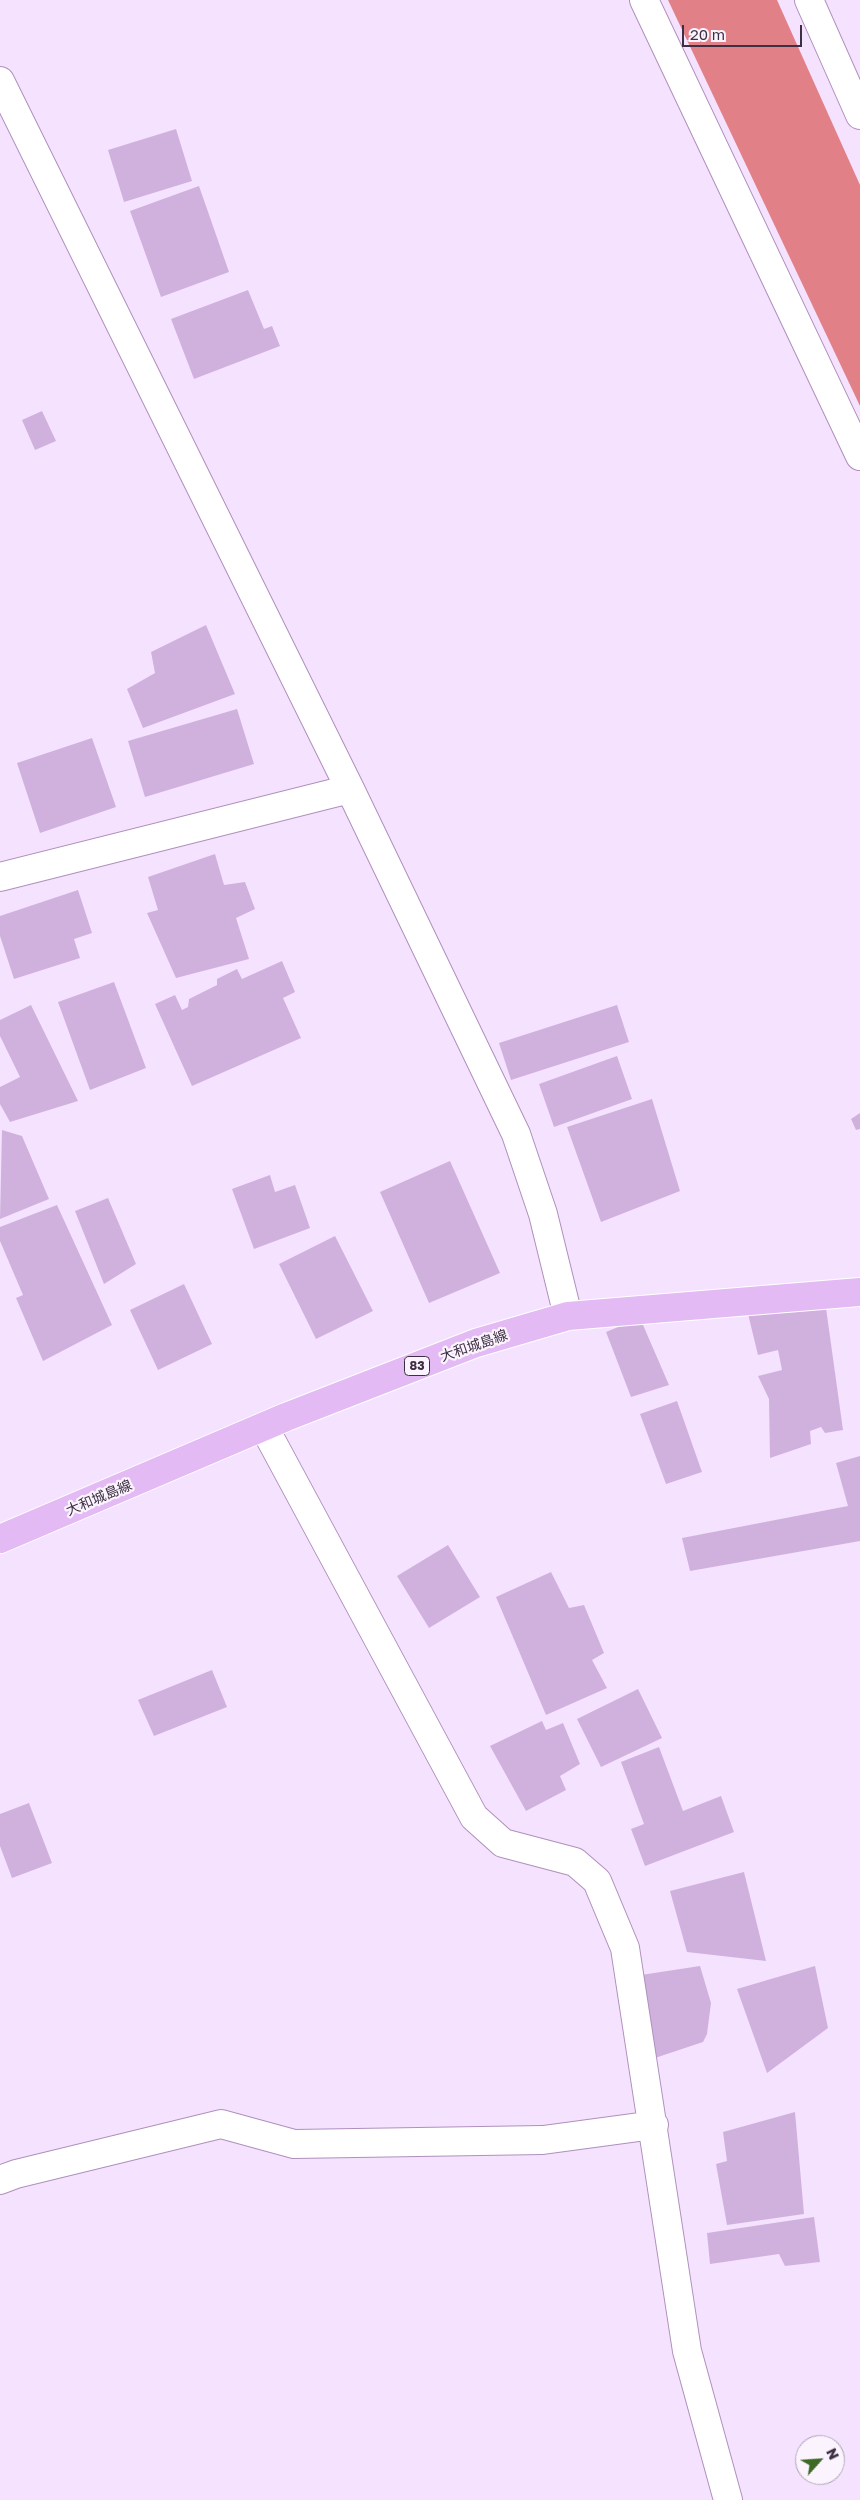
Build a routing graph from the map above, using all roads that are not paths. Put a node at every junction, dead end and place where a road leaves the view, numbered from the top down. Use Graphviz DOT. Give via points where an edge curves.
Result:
graph roads {
  1 [pos="644,0"];
  2 [pos="809,0"];
  3 [pos="0,81"];
  4 [pos="860,115"];
  5 [pos="860,456"];
  6 [pos="350,789"];
  7 [pos="0,877"];
  8 [pos="860,1292"];
  9 [pos="568,1316"];
  10 [pos="264,1427"];
  11 [pos="0,1539"];
  12 [pos="654,2125"];
  13 [pos="0,2180"];
  14 [pos="728,2500"];
  1 -- 5 [label="street"];
  2 -- 4 [label="street"];
  3 -- 6 [label="street"];
  6 -- 7 [label="street"];
  6 -- 9 [label="street" via="516,1134 543,1214"];
  8 -- 9 [label="main road, 大和城島線 / 83"];
  9 -- 10 [label="main road, 大和城島線 / 83" via="476,1343"];
  10 -- 11 [label="main road, 大和城島線 / 83"];
  10 -- 12 [label="street" via="474,1817 504,1843 575,1862 596,1881 625,1948"];
  12 -- 13 [label="street" via="543,2140 294,2144 221,2124"];
  12 -- 14 [label="street" via="687,2351"];
}
